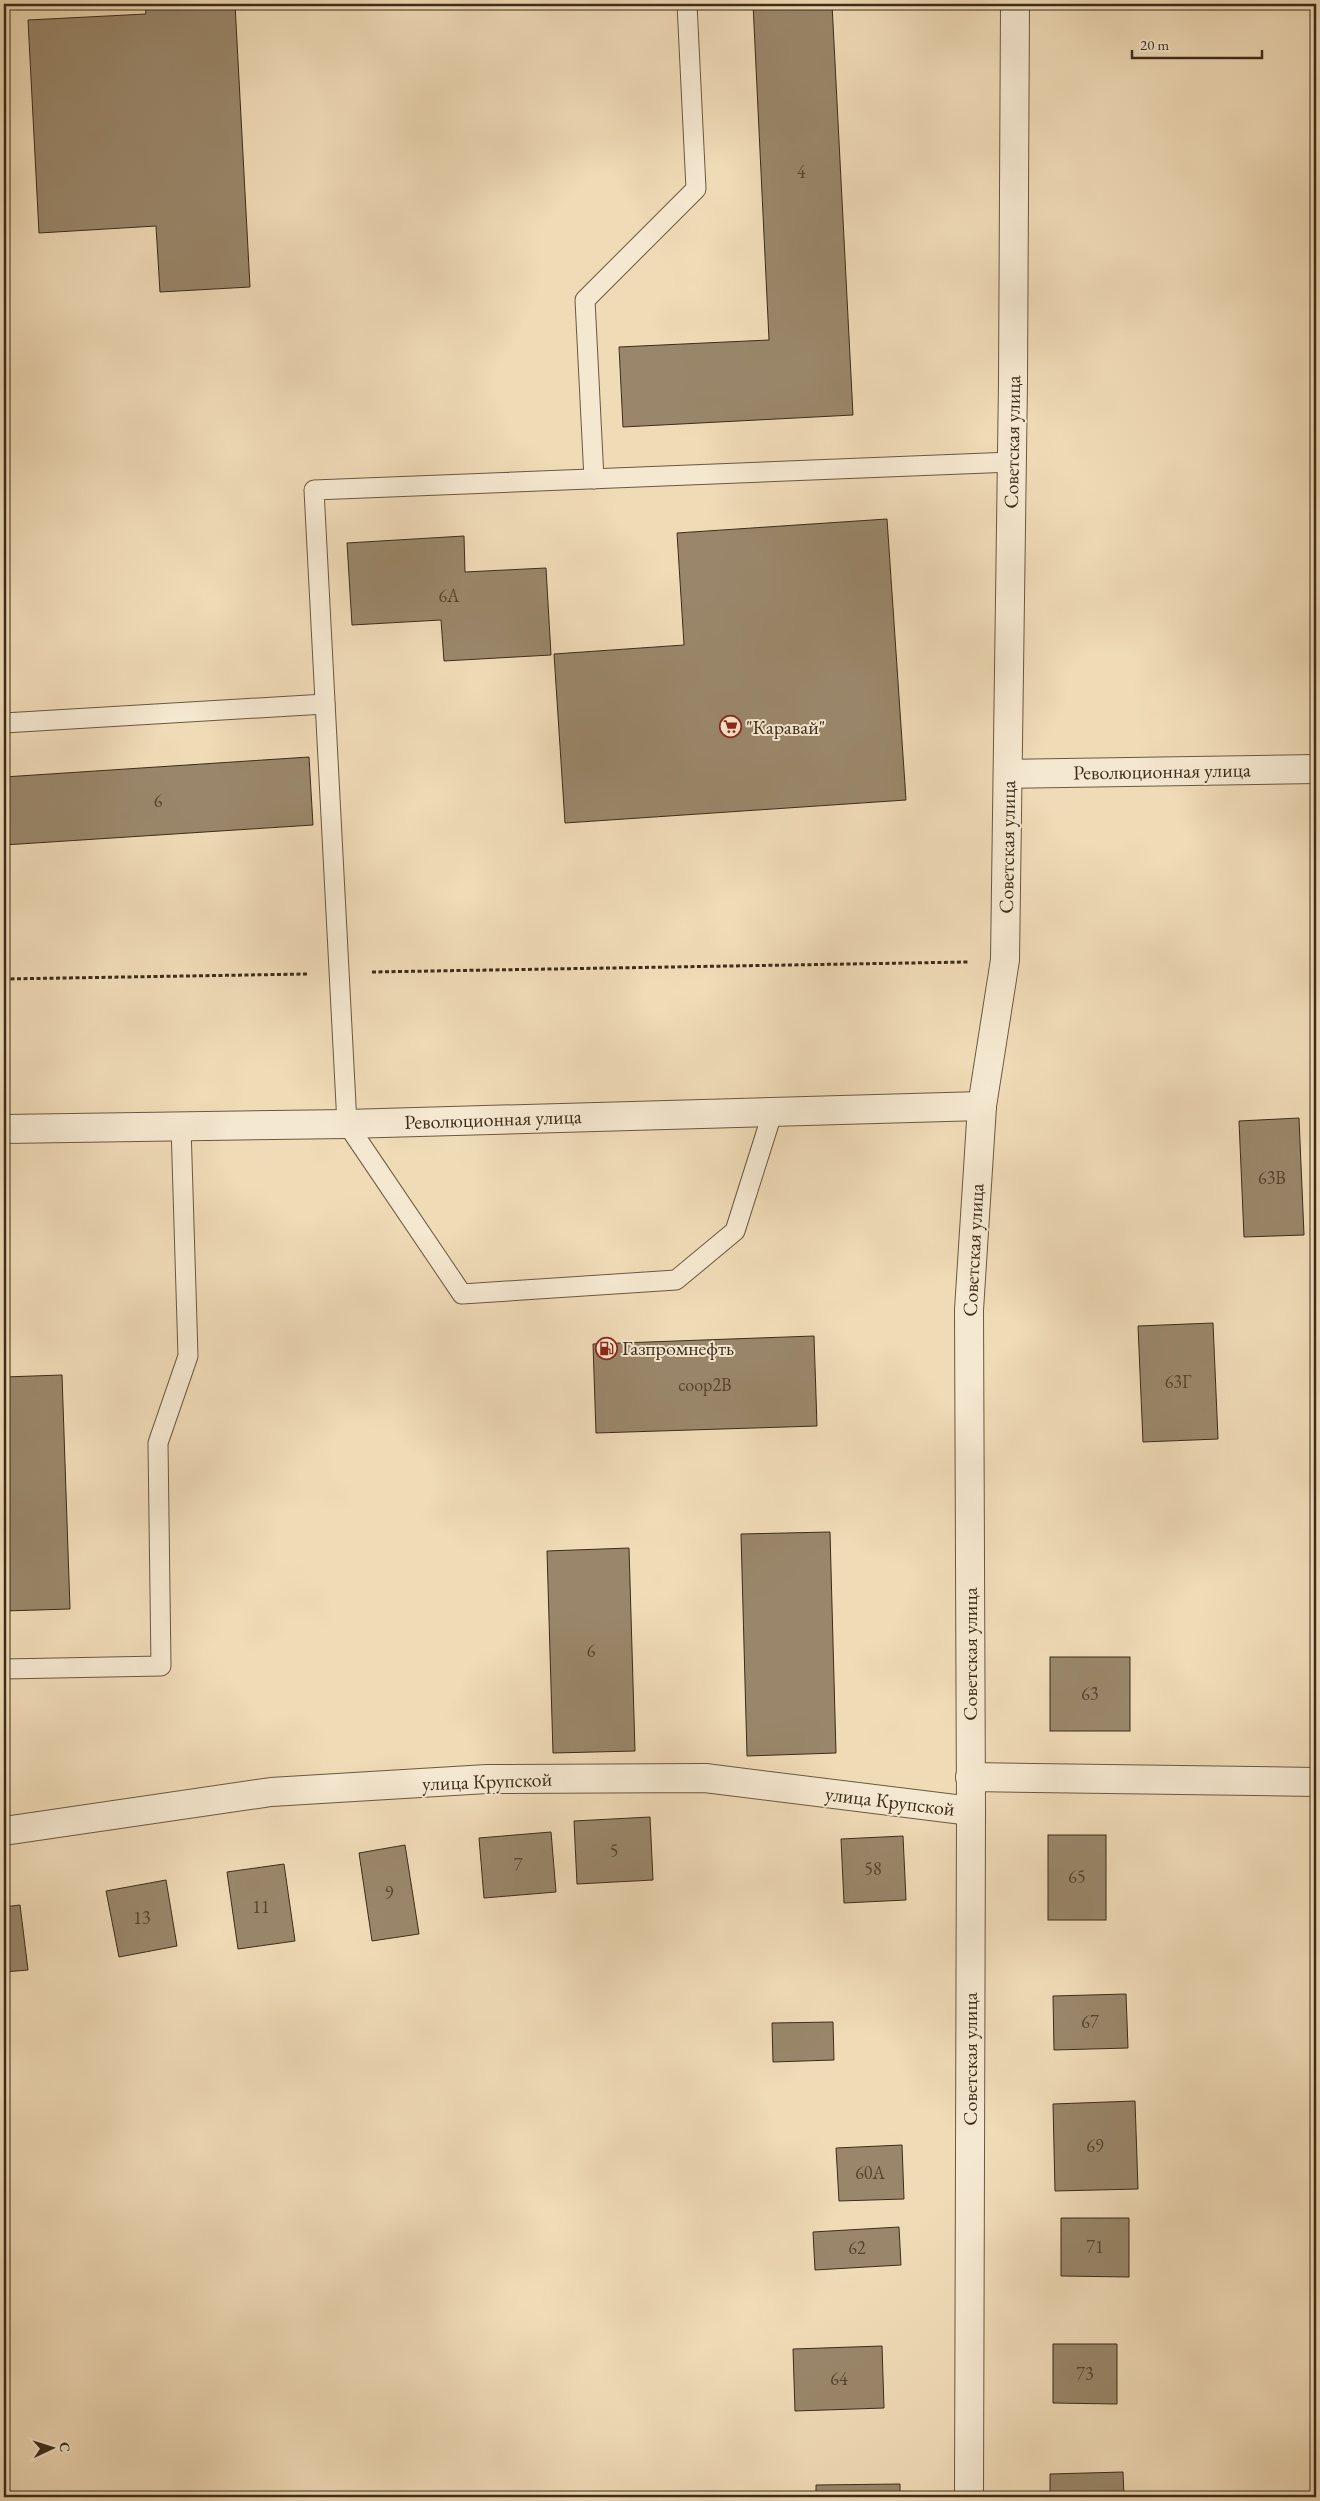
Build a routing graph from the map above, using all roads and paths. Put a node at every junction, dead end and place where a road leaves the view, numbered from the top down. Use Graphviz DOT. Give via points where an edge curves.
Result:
graph roads {
  1 [pos="687,4"];
  2 [pos="1015,4"];
  3 [pos="1012,462"];
  4 [pos="594,479"];
  5 [pos="325,704"];
  6 [pos="4,723"];
  7 [pos="1316,768"];
  8 [pos="1008,774"];
  9 [pos="1005,960"];
  10 [pos="339,973"];
  11 [pos="4,979"];
  12 [pos="982,1106"];
  13 [pos="773,1111"];
  14 [pos="347,1124"];
  15 [pos="181,1126"];
  16 [pos="4,1130"];
  17 [pos="4,1668"];
  18 [pos="970,1776"];
  19 [pos="1316,1782"];
  20 [pos="971,1811"];
  21 [pos="4,1831"];
  22 [pos="969,2497"];
  1 -- 4 [label="lane" via="696,189 585,300"];
  2 -- 3 [label="street, Советская улица"];
  3 -- 4 [label="lane"];
  3 -- 8 [label="street, Советская улица"];
  4 -- 5 [label="lane" via="314,490"];
  5 -- 6 [label="lane"];
  5 -- 10 [label="lane"];
  7 -- 8 [label="street, Революционная улица"];
  8 -- 9 [label="street, Советская улица"];
  9 -- 10 [label="path"];
  9 -- 12 [label="street, Советская улица"];
  10 -- 11 [label="path"];
  10 -- 14 [label="lane"];
  12 -- 13 [label="street, Революционная улица"];
  12 -- 18 [label="street, Советская улица" via="969,1310"];
  13 -- 14 [label="street, Революционная улица"];
  13 -- 14 [label="lane" via="735,1231 676,1280 462,1294"];
  14 -- 15 [label="street, Революционная улица"];
  15 -- 16 [label="street, Революционная улица"];
  15 -- 17 [label="lane" via="188,1356 158,1443 161,1666"];
  18 -- 19 [label="street, улица Крупской"];
  18 -- 20 [label="street, Советская улица"];
  20 -- 21 [label="street, улица Крупской" via="705,1778 487,1779 271,1792"];
  20 -- 22 [label="street, Советская улица"];
}
